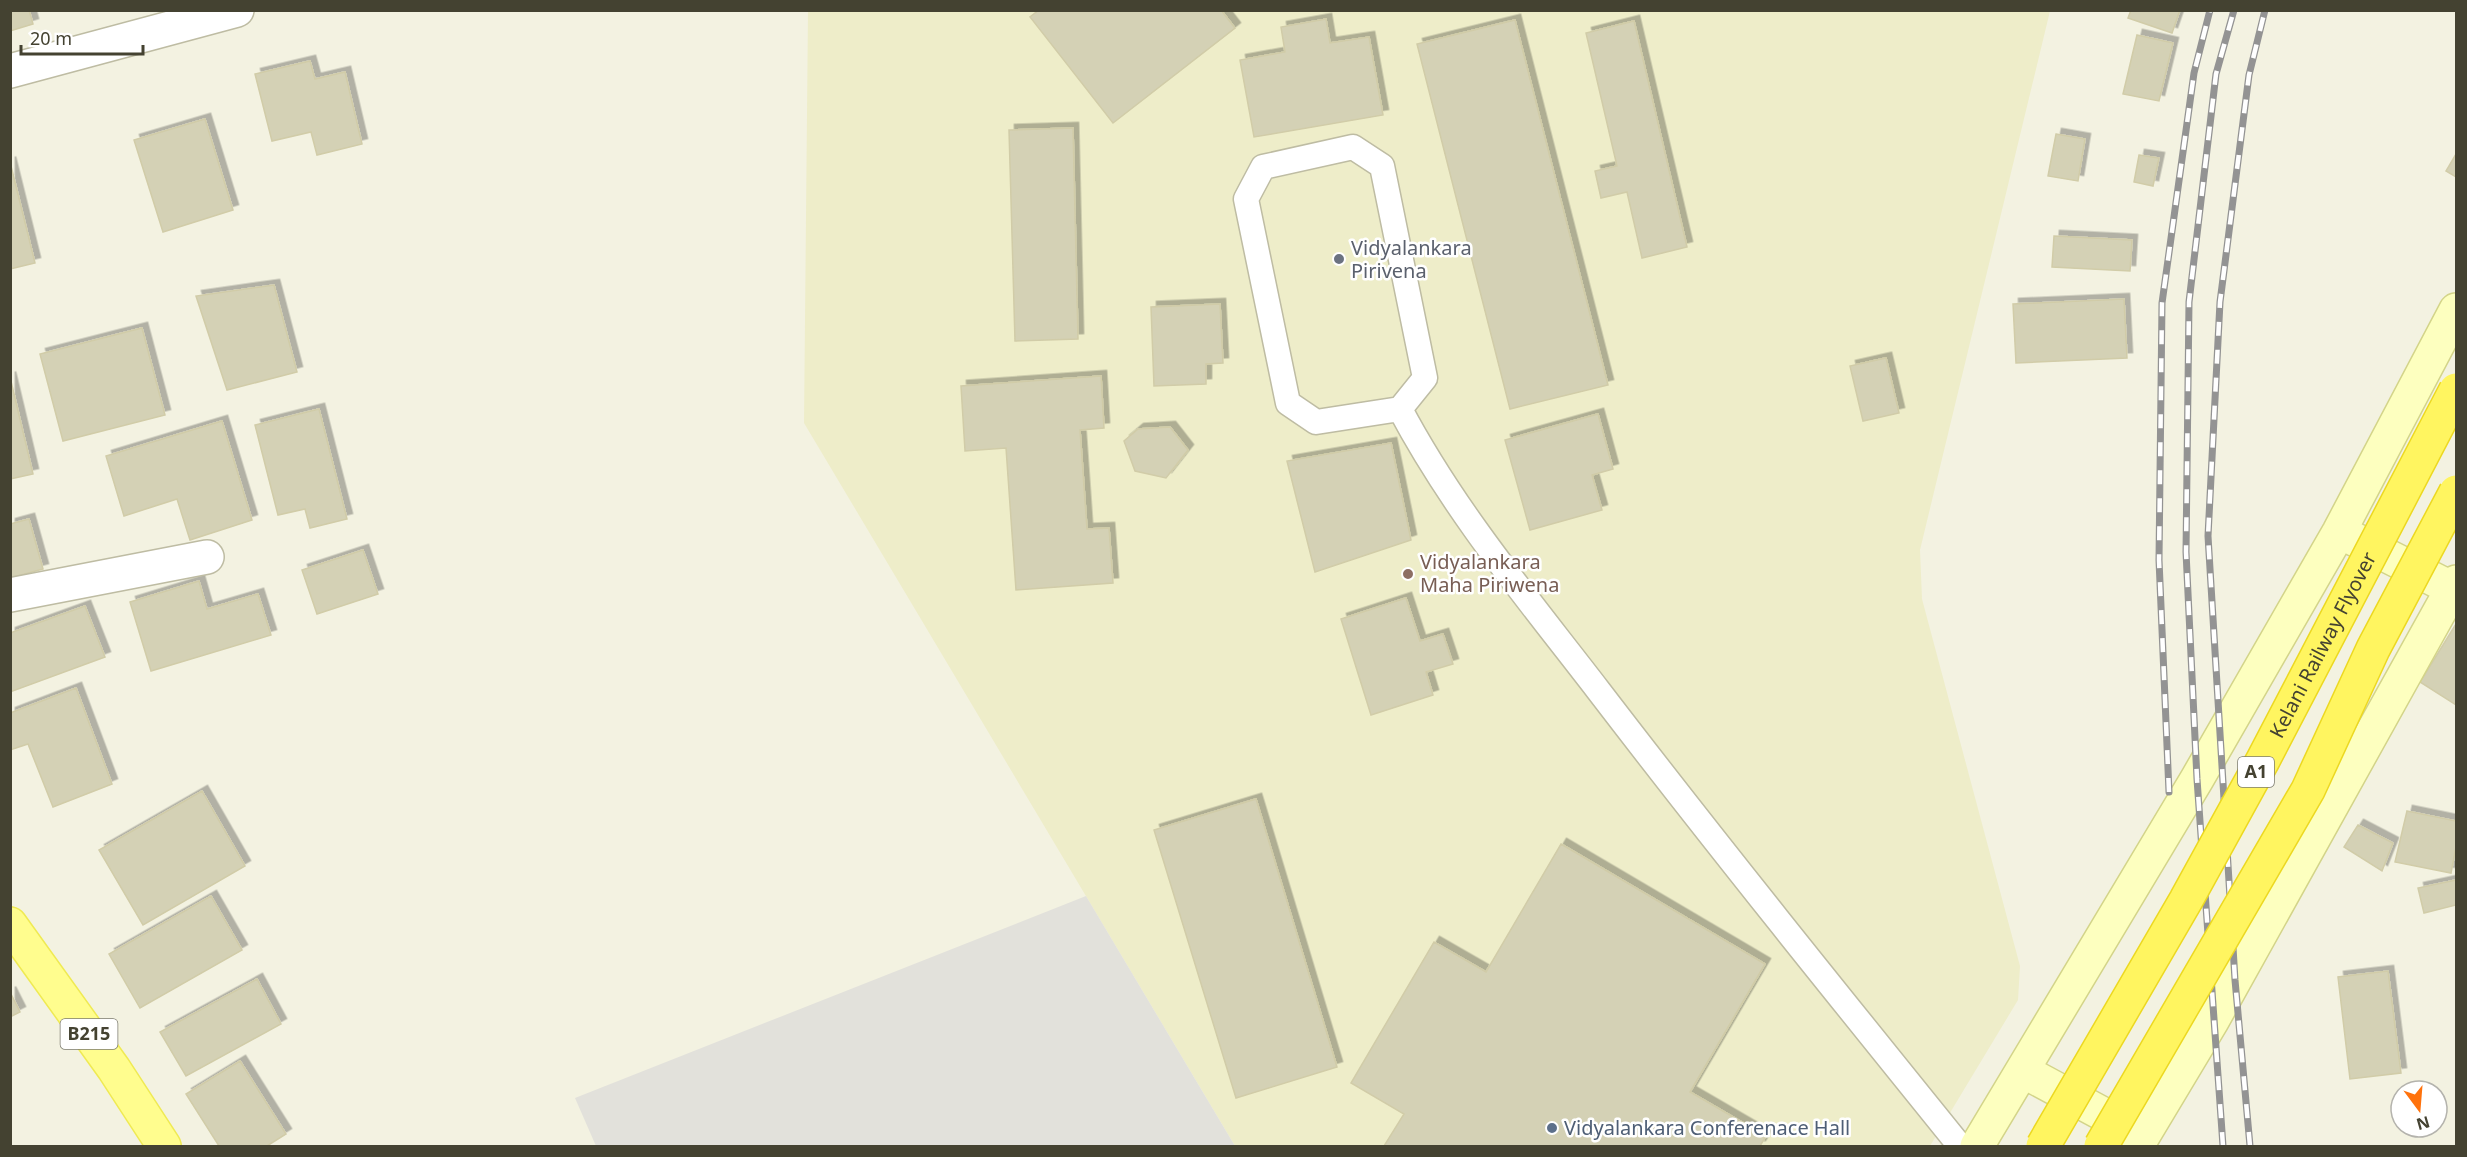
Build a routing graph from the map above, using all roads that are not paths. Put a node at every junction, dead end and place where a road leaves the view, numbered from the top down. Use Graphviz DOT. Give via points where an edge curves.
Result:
graph roads {
  1 [pos="237,10"];
  2 [pos="10,72"];
  3 [pos="2457,310"];
  4 [pos="2457,390"];
  5 [pos="1400,409"];
  6 [pos="2457,492"];
  7 [pos="2339,531"];
  8 [pos="207,557"];
  9 [pos="2455,586"];
  10 [pos="10,595"];
  11 [pos="10,924"];
  12 [pos="2023,1071"];
  13 [pos="2140,1141"];
  14 [pos="164,1146"];
  15 [pos="1960,1146"];
  16 [pos="1977,1146"];
  17 [pos="2043,1146"];
  18 [pos="2102,1146"];
  1 -- 2 [label="street"];
  3 -- 7 [label="street"];
  4 -- 17 [label="highway, Kelani Railway Flyover / A1, bridge" via="2186,900"];
  5 -- 5 [label="lane" via="1316,422 1288,404 1246,199 1263,167 1353,147 1383,166 1425,378"];
  5 -- 15 [label="lane" via="1466,518 1501,565 1682,799"];
  6 -- 18 [label="highway, bridge" via="2373,649 2308,790"];
  7 -- 9 [label="street"];
  7 -- 12 [label="street"];
  8 -- 10 [label="street"];
  9 -- 13 [label="street" via="2212,1021"];
  11 -- 14 [label="main road, B215"];
  12 -- 13 [label="street"];
  12 -- 16 [label="street"];
}
